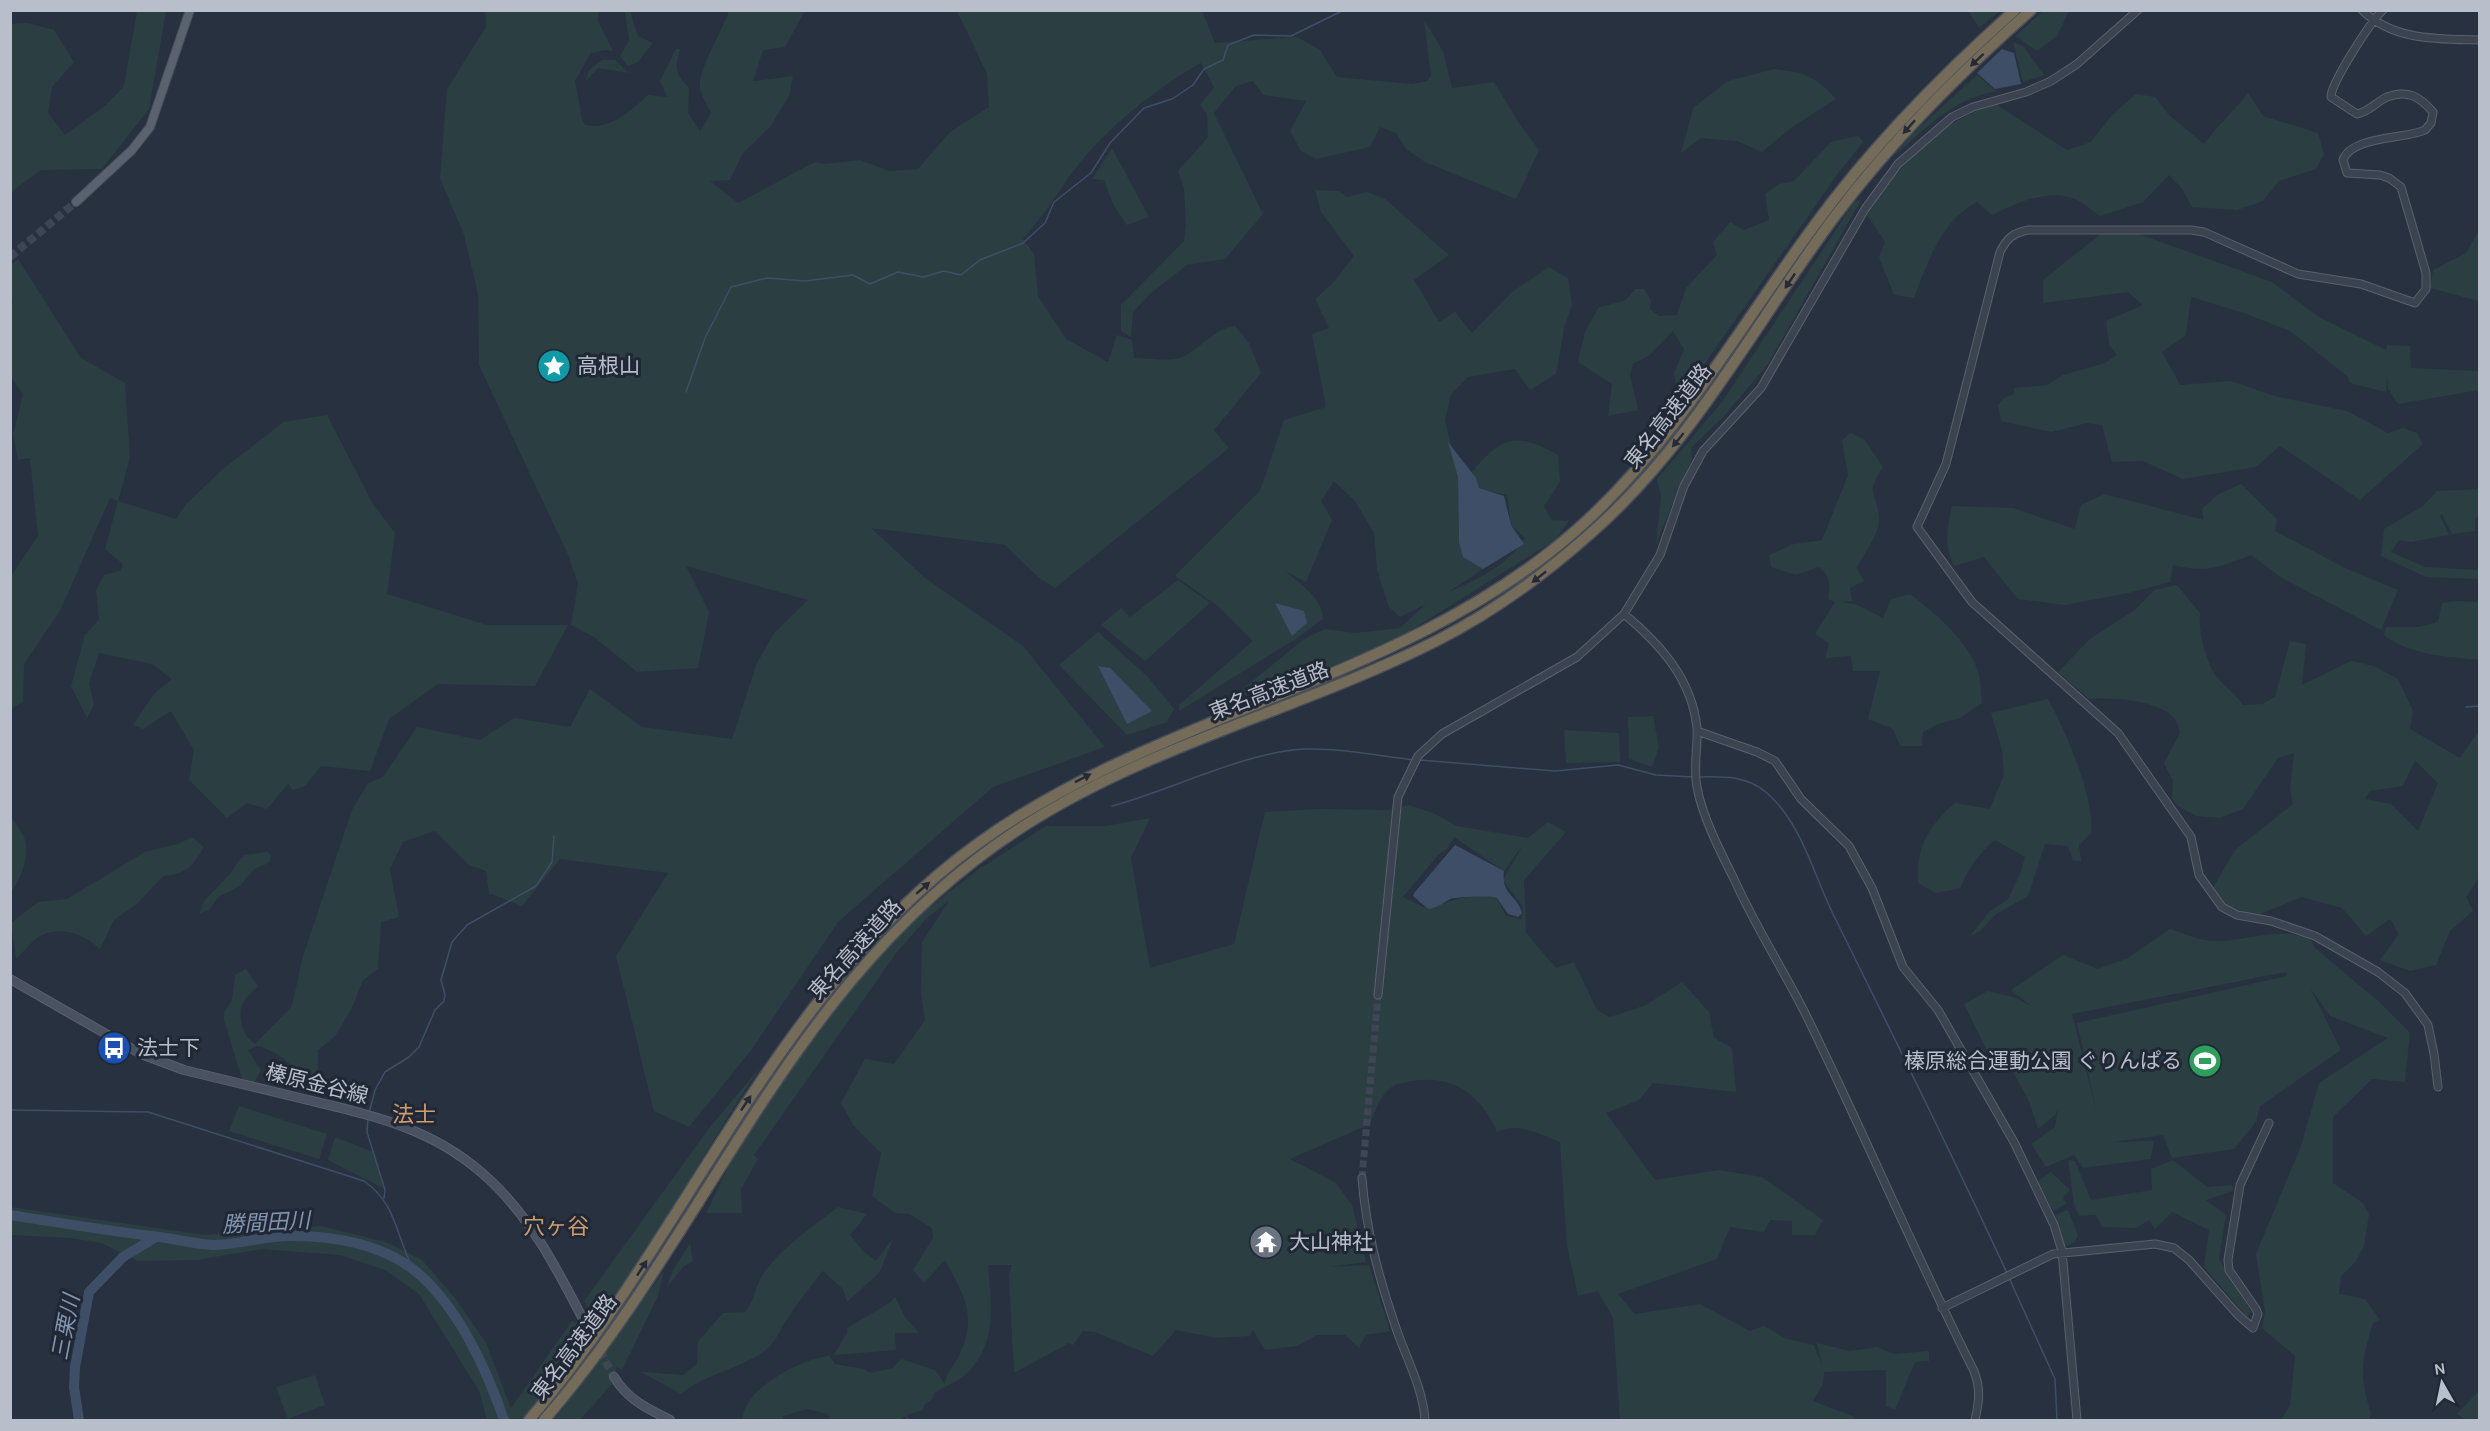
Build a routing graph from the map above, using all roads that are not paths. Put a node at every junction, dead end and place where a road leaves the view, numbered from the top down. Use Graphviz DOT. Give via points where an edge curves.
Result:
graph roads {
  1 [pos="190,10"];
  2 [pos="2014,10"];
  3 [pos="2031,10"];
  4 [pos="2138,10"];
  5 [pos="2362,10"];
  6 [pos="2383,10"];
  7 [pos="2372,20"];
  8 [pos="2480,40"];
  9 [pos="1946,81"];
  10 [pos="76,202"];
  11 [pos="1624,614"];
  12 [pos="1697,731"];
  13 [pos="10,979"];
  14 [pos="1378,995"];
  15 [pos="2438,1087"];
  16 [pos="2269,1123"];
  17 [pos="1362,1178"];
  18 [pos="2062,1251"];
  19 [pos="1942,1308"];
  20 [pos="583,1319"];
  21 [pos="614,1377"];
  22 [pos="535,1419"];
  23 [pos="670,1420"];
  24 [pos="1425,1420"];
  25 [pos="1975,1420"];
  26 [pos="2077,1420"];
  1 -- 10 [label="main road" via="150,127 132,150"];
  2 -- 9 [label="highway, 東名高速道路"];
  3 -- 9 [label="highway, 東名高速道路, one-way"];
  4 -- 11 [label="street" via="2051,81 1952,117 1898,164 1865,208 1761,388 1703,451 1684,486 1660,555"];
  5 -- 7 [label="street"];
  6 -- 7 [label="street"];
  7 -- 8 [label="street" via="2422,37"];
  7 -- 15 [label="street" via="2333,84 2331,97 2357,114 2386,98 2412,95 2421,98 2433,112 2432,118 2421,132 2384,137 2349,151 2344,156 2343,168 2355,175 2371,173 2389,178 2401,187 2426,273 2426,289 2421,298 2415,303 2406,302 2361,284 2298,274 2191,230 2016,232 2000,252 1946,464 1917,527 1972,602 2118,733 2191,837 2199,875 2222,907 2236,915 2271,921 2315,936 2378,972 2405,993 2428,1024"];
  9 -- 22 [label="highway, 東名高速道路" via="1891,131 1838,194 1649,456 1605,504 1554,550 1497,591 1414,638 1151,746 1067,786 978,844 906,903 843,970 807,1016 737,1116 611,1314"];
  11 -- 12 [label="street" via="1657,641 1671,660 1695,712"];
  11 -- 14 [label="street" via="1577,657 1442,734 1416,759 1398,797"];
  12 -- 18 [label="street" via="1775,761 1801,799 1849,846 1872,888 1903,967 1938,1010 2014,1142 2054,1225"];
  12 -- 19 [label="street" via="1696,776 1701,803 1734,880 1805,1014"];
  13 -- 20 [label="main road, 榛原金谷線" via="153,1059 394,1122 435,1139 478,1170 531,1228"];
  16 -- 18 [label="street" via="2240,1185 2228,1260 2229,1270 2258,1314 2253,1328 2174,1248 2155,1244"];
  17 -- 24 [label="street" via="1374,1260 1421,1396"];
  18 -- 19 [label="street"];
  18 -- 26 [label="street"];
  19 -- 25 [label="street" via="1979,1386"];
  21 -- 23 [label="main road" via="634,1402"];
}
